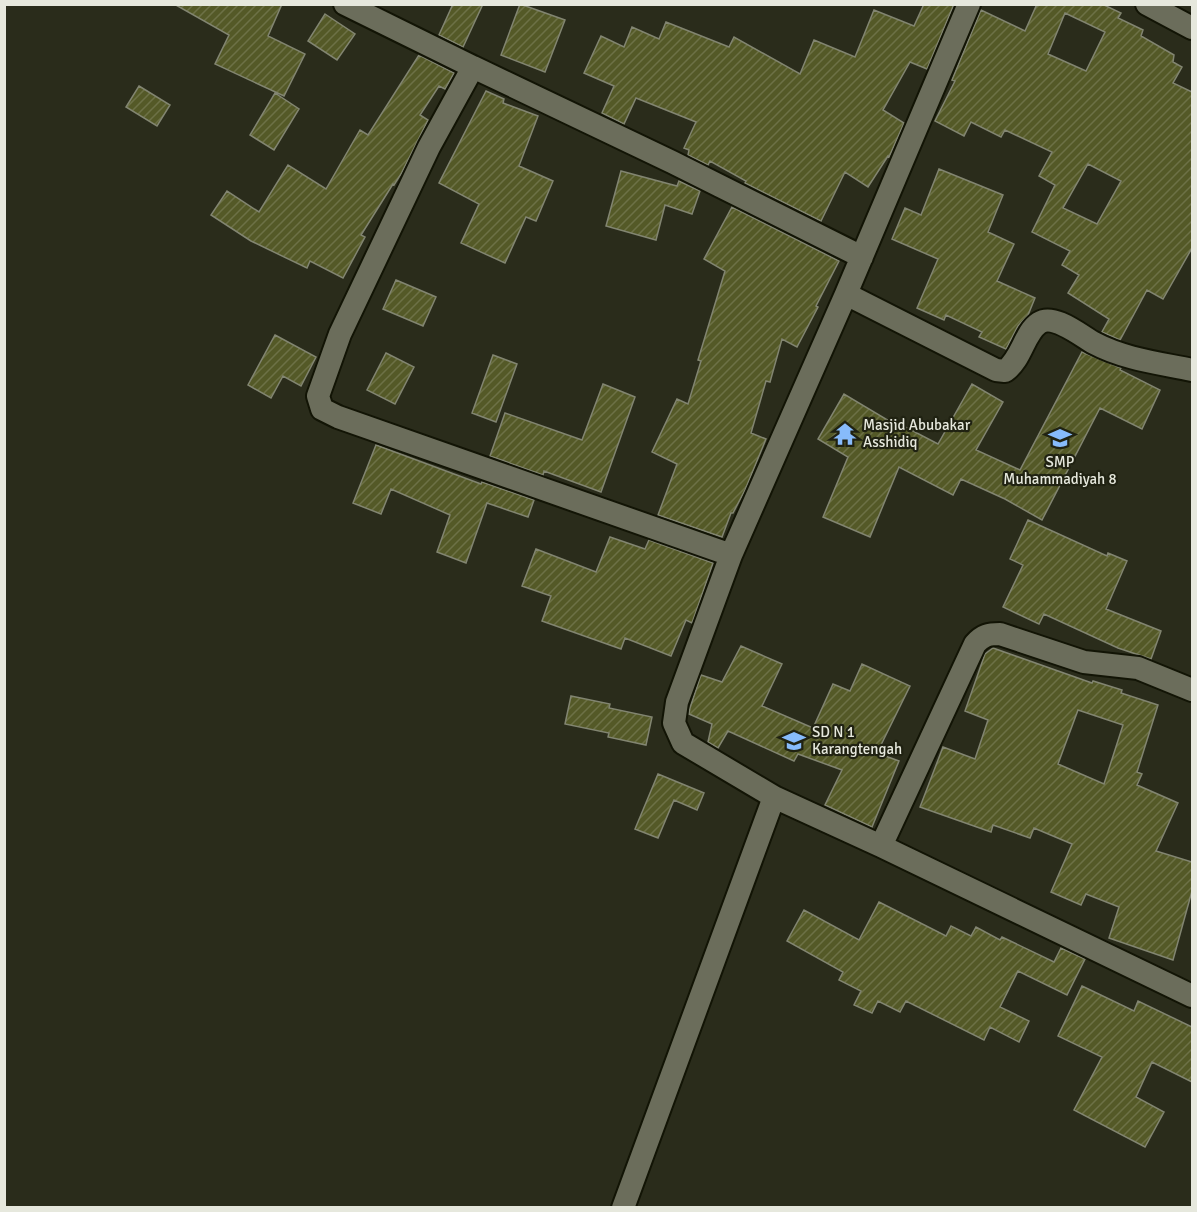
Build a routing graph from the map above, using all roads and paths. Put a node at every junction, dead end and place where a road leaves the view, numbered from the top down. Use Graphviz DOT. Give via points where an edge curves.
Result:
graph roads {
  1 [pos="345,4"];
  2 [pos="969,4"];
  3 [pos="1147,4"];
  4 [pos="1192,28"];
  5 [pos="473,67"];
  6 [pos="862,257"];
  7 [pos="846,294"];
  8 [pos="1192,370"];
  9 [pos="731,555"];
  10 [pos="1192,690"];
  11 [pos="774,797"];
  12 [pos="881,846"];
  13 [pos="1192,996"];
  14 [pos="623,1208"];
  1 -- 5 [label="street"];
  2 -- 6 [label="street"];
  3 -- 4 [label="street"];
  5 -- 6 [label="street"];
  5 -- 9 [label="street" via="429,147 340,334 318,396 322,409"];
  6 -- 7 [label="street"];
  7 -- 8 [label="street" via="996,370 1005,371 1014,365 1030,334 1040,322 1050,320 1131,357"];
  7 -- 9 [label="street"];
  9 -- 11 [label="street" via="677,702 674,723 683,743"];
  10 -- 12 [label="street" via="1138,668 1084,662 1000,634 982,637 975,644"];
  11 -- 12 [label="street"];
  11 -- 14 [label="street"];
  12 -- 13 [label="street"];
}
